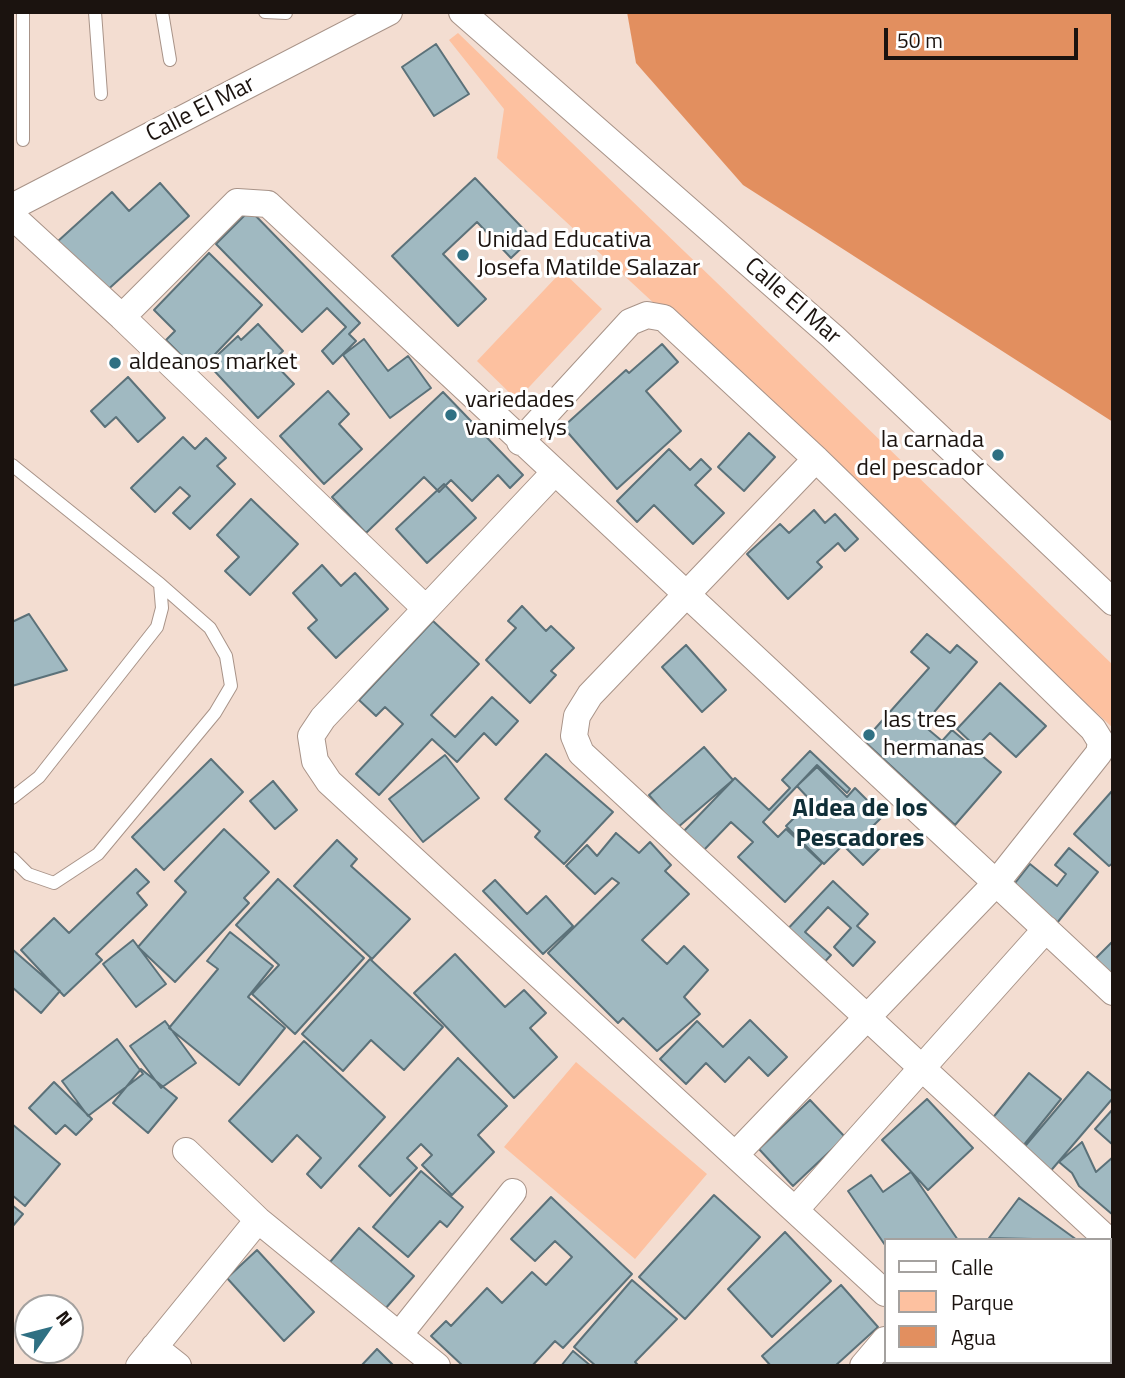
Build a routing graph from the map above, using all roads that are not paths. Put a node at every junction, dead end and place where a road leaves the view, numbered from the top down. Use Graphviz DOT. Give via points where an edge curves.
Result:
graph roads {
  1 [pos="23,12"];
  2 [pos="95,12"];
  3 [pos="162,12"];
  4 [pos="265,12"];
  5 [pos="389,12"];
  6 [pos="462,12"];
  7 [pos="286,13"];
  8 [pos="170,60"];
  9 [pos="101,94"];
  10 [pos="23,140"];
  11 [pos="12,207"];
  12 [pos="12,216"];
  13 [pos="122,317"];
  14 [pos="520,442"];
  15 [pos="816,459"];
  16 [pos="12,466"];
  17 [pos="554,473"];
  18 [pos="160,584"];
  19 [pos="686,596"];
  20 [pos="1113,602"];
  21 [pos="424,607"];
  22 [pos="12,798"];
  23 [pos="12,858"];
  24 [pos="996,883"];
  25 [pos="1046,929"];
  26 [pos="1113,992"];
  27 [pos="868,1016"];
  28 [pos="922,1066"];
  29 [pos="186,1151"];
  30 [pos="736,1154"];
  31 [pos="513,1192"];
  32 [pos="796,1209"];
  33 [pos="258,1220"];
  34 [pos="1107,1238"];
  35 [pos="884,1292"];
  36 [pos="399,1335"];
  37 [pos="884,1341"];
  38 [pos="147,1356"];
  39 [pos="178,1366"];
  40 [pos="437,1366"];
  41 [pos="863,1366"];
  1 -- 10 [label="lane"];
  2 -- 9 [label="lane"];
  3 -- 8 [label="lane"];
  4 -- 7 [label="lane"];
  5 -- 11 [label="street, Calle El Mar"];
  6 -- 20 [label="street, Calle El Mar" via="833,337"];
  12 -- 13 [label="street"];
  13 -- 14 [label="street" via="237,202 268,204"];
  13 -- 21 [label="street"];
  14 -- 15 [label="street" via="630,322 647,315 664,318"];
  14 -- 17 [label="street"];
  15 -- 19 [label="street"];
  15 -- 24 [label="street" via="1101,741 1099,753"];
  16 -- 18 [label="lane"];
  17 -- 19 [label="street"];
  17 -- 21 [label="street"];
  18 -- 22 [label="lane" via="162,608 157,627 39,777"];
  18 -- 23 [label="lane" via="210,628 226,656 231,686 215,713 98,854 54,883 28,874"];
  19 -- 24 [label="street"];
  19 -- 27 [label="street" via="590,695 576,716 575,736 581,753"];
  21 -- 30 [label="street" via="323,718 311,736 315,761 330,782"];
  24 -- 25 [label="street"];
  24 -- 27 [label="street"];
  25 -- 26 [label="street"];
  25 -- 28 [label="street"];
  27 -- 28 [label="street"];
  27 -- 30 [label="street"];
  28 -- 32 [label="street"];
  28 -- 34 [label="street"];
  29 -- 33 [label="street"];
  30 -- 32 [label="street"];
  31 -- 36 [label="street"];
  32 -- 35 [label="street"];
  33 -- 36 [label="street"];
  33 -- 38 [label="street"];
  36 -- 40 [label="street"];
  37 -- 41 [label="street"];
  38 -- 39 [label="street"];
}
